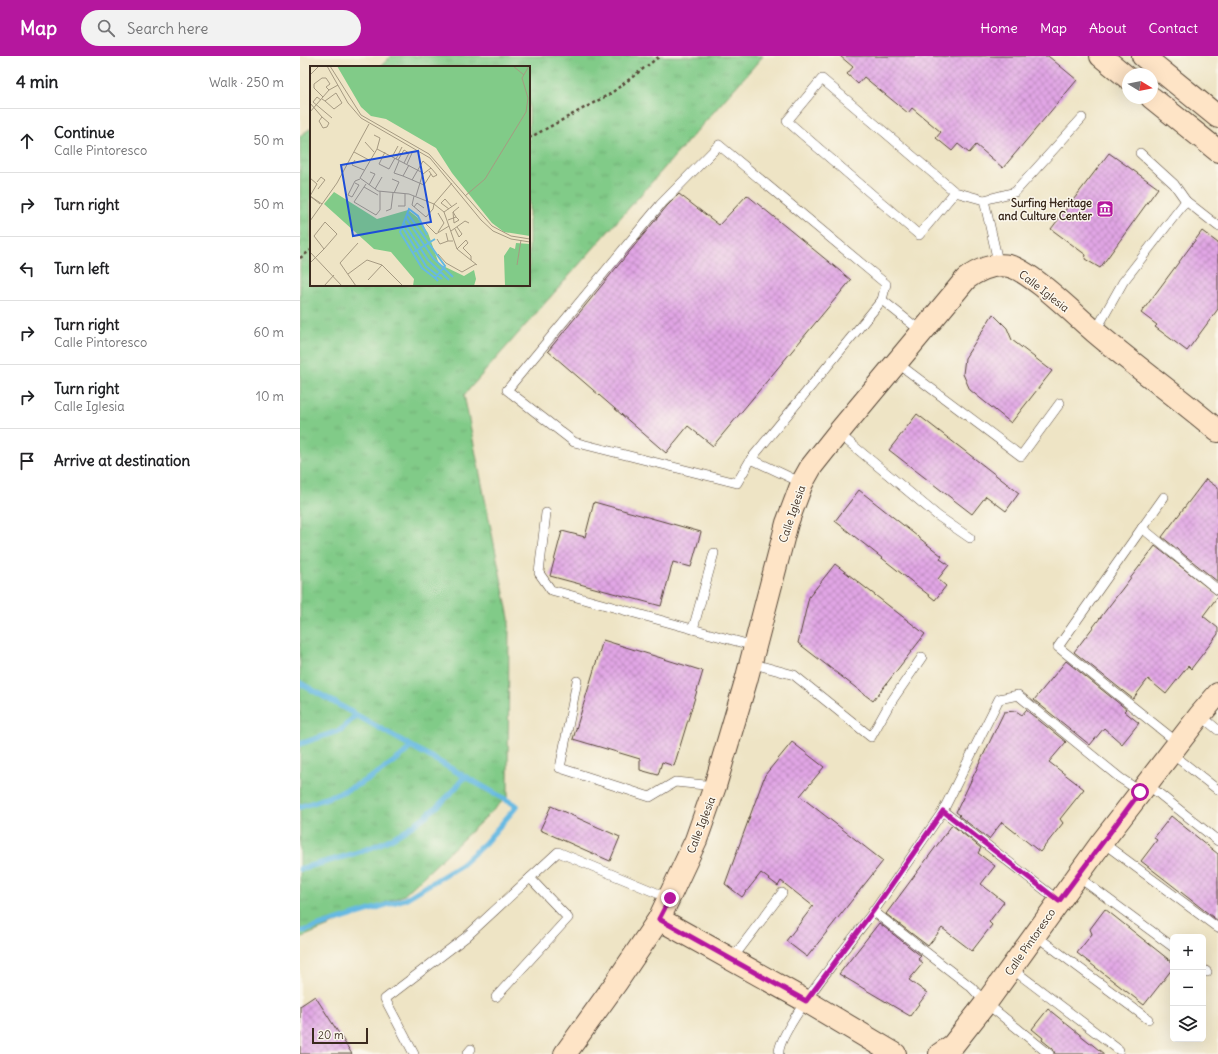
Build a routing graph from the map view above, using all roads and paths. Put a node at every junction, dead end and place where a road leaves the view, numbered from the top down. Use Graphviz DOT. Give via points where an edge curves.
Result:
graph roads {
  1 [pos="660,56"];
  2 [pos="1101,56"];
  3 [pos="1143,56"];
  4 [pos="1122,73"];
  5 [pos="1158,103"];
  6 [pos="1218,117"];
  7 [pos="1082,118"];
  8 [pos="530,137"];
  9 [pos="1218,151"];
  10 [pos="1140,153"];
  11 [pos="955,192"];
  12 [pos="984,200"];
  13 [pos="1186,201"];
  14 [pos="1218,226"];
  15 [pos="310,251"];
  16 [pos="300,258"];
  17 [pos="999,266"];
  18 [pos="882,300"];
  19 [pos="922,332"];
  20 [pos="1095,332"];
  21 [pos="896,362"];
  22 [pos="1060,403"];
  23 [pos="1214,420"];
  24 [pos="838,434"];
  25 [pos="751,459"];
  26 [pos="802,483"];
  27 [pos="1164,497"];
  28 [pos="546,513"];
  29 [pos="1142,528"];
  30 [pos="970,538"];
  31 [pos="714,553"];
  32 [pos="1218,590"];
  33 [pos="693,629"];
  34 [pos="752,655"];
  35 [pos="922,657"];
  36 [pos="577,681"];
  37 [pos="1218,694"];
  38 [pos="1200,715"];
  39 [pos="1218,730"];
  40 [pos="1174,748"];
  41 [pos="715,786"];
  42 [pos="1144,788"];
  43 [pos="1218,790"];
  44 [pos="943,811"];
  45 [pos="1218,841"];
  46 [pos="1102,842"];
  47 [pos="1077,876"];
  48 [pos="530,878"];
  49 [pos="782,893"];
  50 [pos="670,898"];
  51 [pos="1059,901"];
  52 [pos="873,911"];
  53 [pos="659,919"];
  54 [pos="1218,928"];
  55 [pos="1035,935"];
  56 [pos="1170,945"];
  57 [pos="732,959"];
  58 [pos="1011,968"];
  59 [pos="496,997"];
  60 [pos="806,1001"];
  61 [pos="986,1004"];
  62 [pos="1148,1019"];
  63 [pos="1118,1050"];
  64 [pos="414,1054"];
  65 [pos="565,1054"];
  66 [pos="779,1054"];
  67 [pos="895,1054"];
  68 [pos="940,1054"];
  69 [pos="1049,1054"];
  1 -- 8 [label="path" via="610,94"];
  2 -- 4 [label="street"];
  3 -- 6 [label="street"];
  5 -- 9 [label="street"];
  7 -- 12 [label="lane" via="1015,192"];
  10 -- 13 [label="lane" via="1174,184"];
  11 -- 11 [label="lane" via="822,79 787,121 919,235"];
  11 -- 12 [label="lane"];
  12 -- 17 [label="lane"];
  13 -- 14 [label="lane"];
  13 -- 20 [label="lane" via="1123,282"];
  15 -- 16 [label="path"];
  17 -- 19 [label="street, Calle Iglesia" via="986,268 966,279"];
  17 -- 20 [label="street, Calle Iglesia" via="1019,270"];
  18 -- 19 [label="lane"];
  18 -- 25 [label="lane"];
  18 -- 25 [label="lane" via="886,284 719,145 660,204 507,390 574,442 737,482"];
  19 -- 21 [label="street, Calle Iglesia"];
  20 -- 23 [label="street, Calle Iglesia"];
  21 -- 22 [label="lane" via="1021,456"];
  21 -- 24 [label="street, Calle Iglesia"];
  24 -- 26 [label="street, Calle Iglesia" via="811,467"];
  24 -- 30 [label="lane" via="938,516"];
  25 -- 26 [label="lane"];
  26 -- 34 [label="street, Calle Iglesia" via="787,523"];
  27 -- 29 [label="lane"];
  28 -- 33 [label="lane" via="539,572 551,590"];
  29 -- 32 [label="lane"];
  29 -- 40 [label="lane" via="1058,647"];
  31 -- 33 [label="lane"];
  33 -- 34 [label="lane"];
  34 -- 35 [label="lane" via="794,675 871,737 889,705"];
  34 -- 41 [label="street, Calle Iglesia"];
  36 -- 41 [label="lane" via="560,768 650,797 676,782"];
  37 -- 38 [label="street, Calle Pintoresco"];
  38 -- 39 [label="lane"];
  38 -- 40 [label="street, Calle Pintoresco"];
  40 -- 42 [label="street, Calle Pintoresco"];
  40 -- 43 [label="lane"];
  41 -- 50 [label="street, Calle Iglesia" via="696,840"];
  42 -- 44 [label="lane" via="1120,778 1018,695 998,699"];
  42 -- 45 [label="lane"];
  42 -- 46 [label="street, Calle Pintoresco"];
  44 -- 51 [label="lane"];
  44 -- 52 [label="lane"];
  46 -- 47 [label="street, Calle Pintoresco"];
  46 -- 54 [label="lane"];
  47 -- 51 [label="street, Calle Pintoresco"];
  47 -- 56 [label="lane"];
  48 -- 50 [label="lane" via="558,852"];
  48 -- 59 [label="lane" via="568,918"];
  48 -- 64 [label="lane" via="466,937 385,999"];
  49 -- 57 [label="lane"];
  50 -- 53 [label="street, Calle Iglesia"];
  51 -- 55 [label="street, Calle Pintoresco"];
  52 -- 60 [label="lane"];
  52 -- 61 [label="lane" via="971,987"];
  53 -- 57 [label="street"];
  53 -- 65 [label="street, Calle Iglesia"];
  55 -- 58 [label="street, Calle Pintoresco"];
  55 -- 62 [label="lane"];
  57 -- 60 [label="street"];
  58 -- 61 [label="street, Calle Pintoresco"];
  58 -- 63 [label="lane"];
  60 -- 66 [label="lane" via="781,1043"];
  60 -- 67 [label="street"];
  61 -- 68 [label="street, Calle Pintoresco" via="953,1045"];
  61 -- 69 [label="lane"];
}
